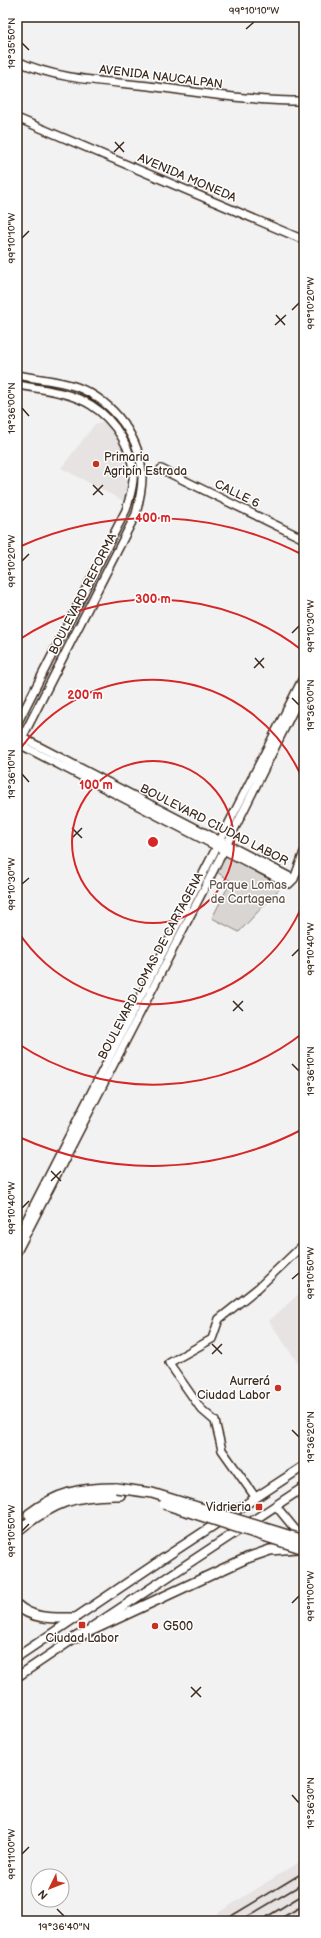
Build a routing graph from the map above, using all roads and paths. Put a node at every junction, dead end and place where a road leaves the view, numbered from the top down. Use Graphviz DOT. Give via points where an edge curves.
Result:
graph roads {
  1 [pos="17,62"];
  2 [pos="304,101"];
  3 [pos="17,118"];
  4 [pos="304,240"];
  5 [pos="17,375"];
  6 [pos="17,385"];
  7 [pos="161,469"];
  8 [pos="304,539"];
  9 [pos="304,676"];
  10 [pos="304,689"];
  11 [pos="17,724"];
  12 [pos="19,741"];
  13 [pos="222,846"];
  14 [pos="304,852"];
  15 [pos="102,1077"];
  16 [pos="17,1238"];
  17 [pos="304,1244"];
  18 [pos="17,1252"];
  19 [pos="304,1466"];
  20 [pos="304,1487"];
  21 [pos="256,1498"];
  22 [pos="276,1506"];
  23 [pos="18,1529"];
  24 [pos="303,1544"];
  25 [pos="17,1605"];
  26 [pos="75,1618"];
  27 [pos="75,1638"];
  28 [pos="17,1657"];
  29 [pos="17,1677"];
  1 -- 2 [label="main road, AVENIDA NAUCALPAN" via="53,74 79,78 238,97"];
  3 -- 4 [label="main road, AVENIDA MONEDA"];
  5 -- 12 [label="main road, BOULEVARD REFORMA" via="75,386 101,401 122,421 132,437 142,478 136,514"];
  6 -- 11 [label="main road, BOULEVARD REFORMA" via="74,397 104,415 125,445 131,461 133,479 126,510"];
  7 -- 8 [label="main road, CALLE 6"];
  9 -- 13 [label="main road, BOULEVARD LOMAS DE CARTAGENA"];
  10 -- 13 [label="main road, BOULEVARD LOMAS DE CARTAGENA"];
  12 -- 13 [label="main road, BOULEVARD CIUDAD LABOR"];
  13 -- 14 [label="main road, BOULEVARD CIUDAD LABOR" via="292,882"];
  13 -- 15 [label="main road, BOULEVARD LOMAS DE CARTAGENA"];
  15 -- 16 [label="main road, BOULEVARD LOMAS DE CARTAGENA"];
  15 -- 18 [label="main road, BOULEVARD LOMAS DE CARTAGENA"];
  17 -- 21 [label="main road" via="258,1288 219,1319 212,1340 169,1363 202,1409 215,1421 222,1450"];
  19 -- 21 [label="main road"];
  20 -- 22 [label="main road"];
  21 -- 26 [label="main road"];
  22 -- 24 [label="main road"];
  22 -- 27 [label="main road"];
  23 -- 24 [label="highway, bridge" via="45,1502 77,1490 118,1492 152,1494"];
  24 -- 27 [label="highway" via="270,1550"];
  25 -- 26 [label="highway" via="33,1615"];
  26 -- 28 [label="main road"];
  27 -- 29 [label="main road"];
}
